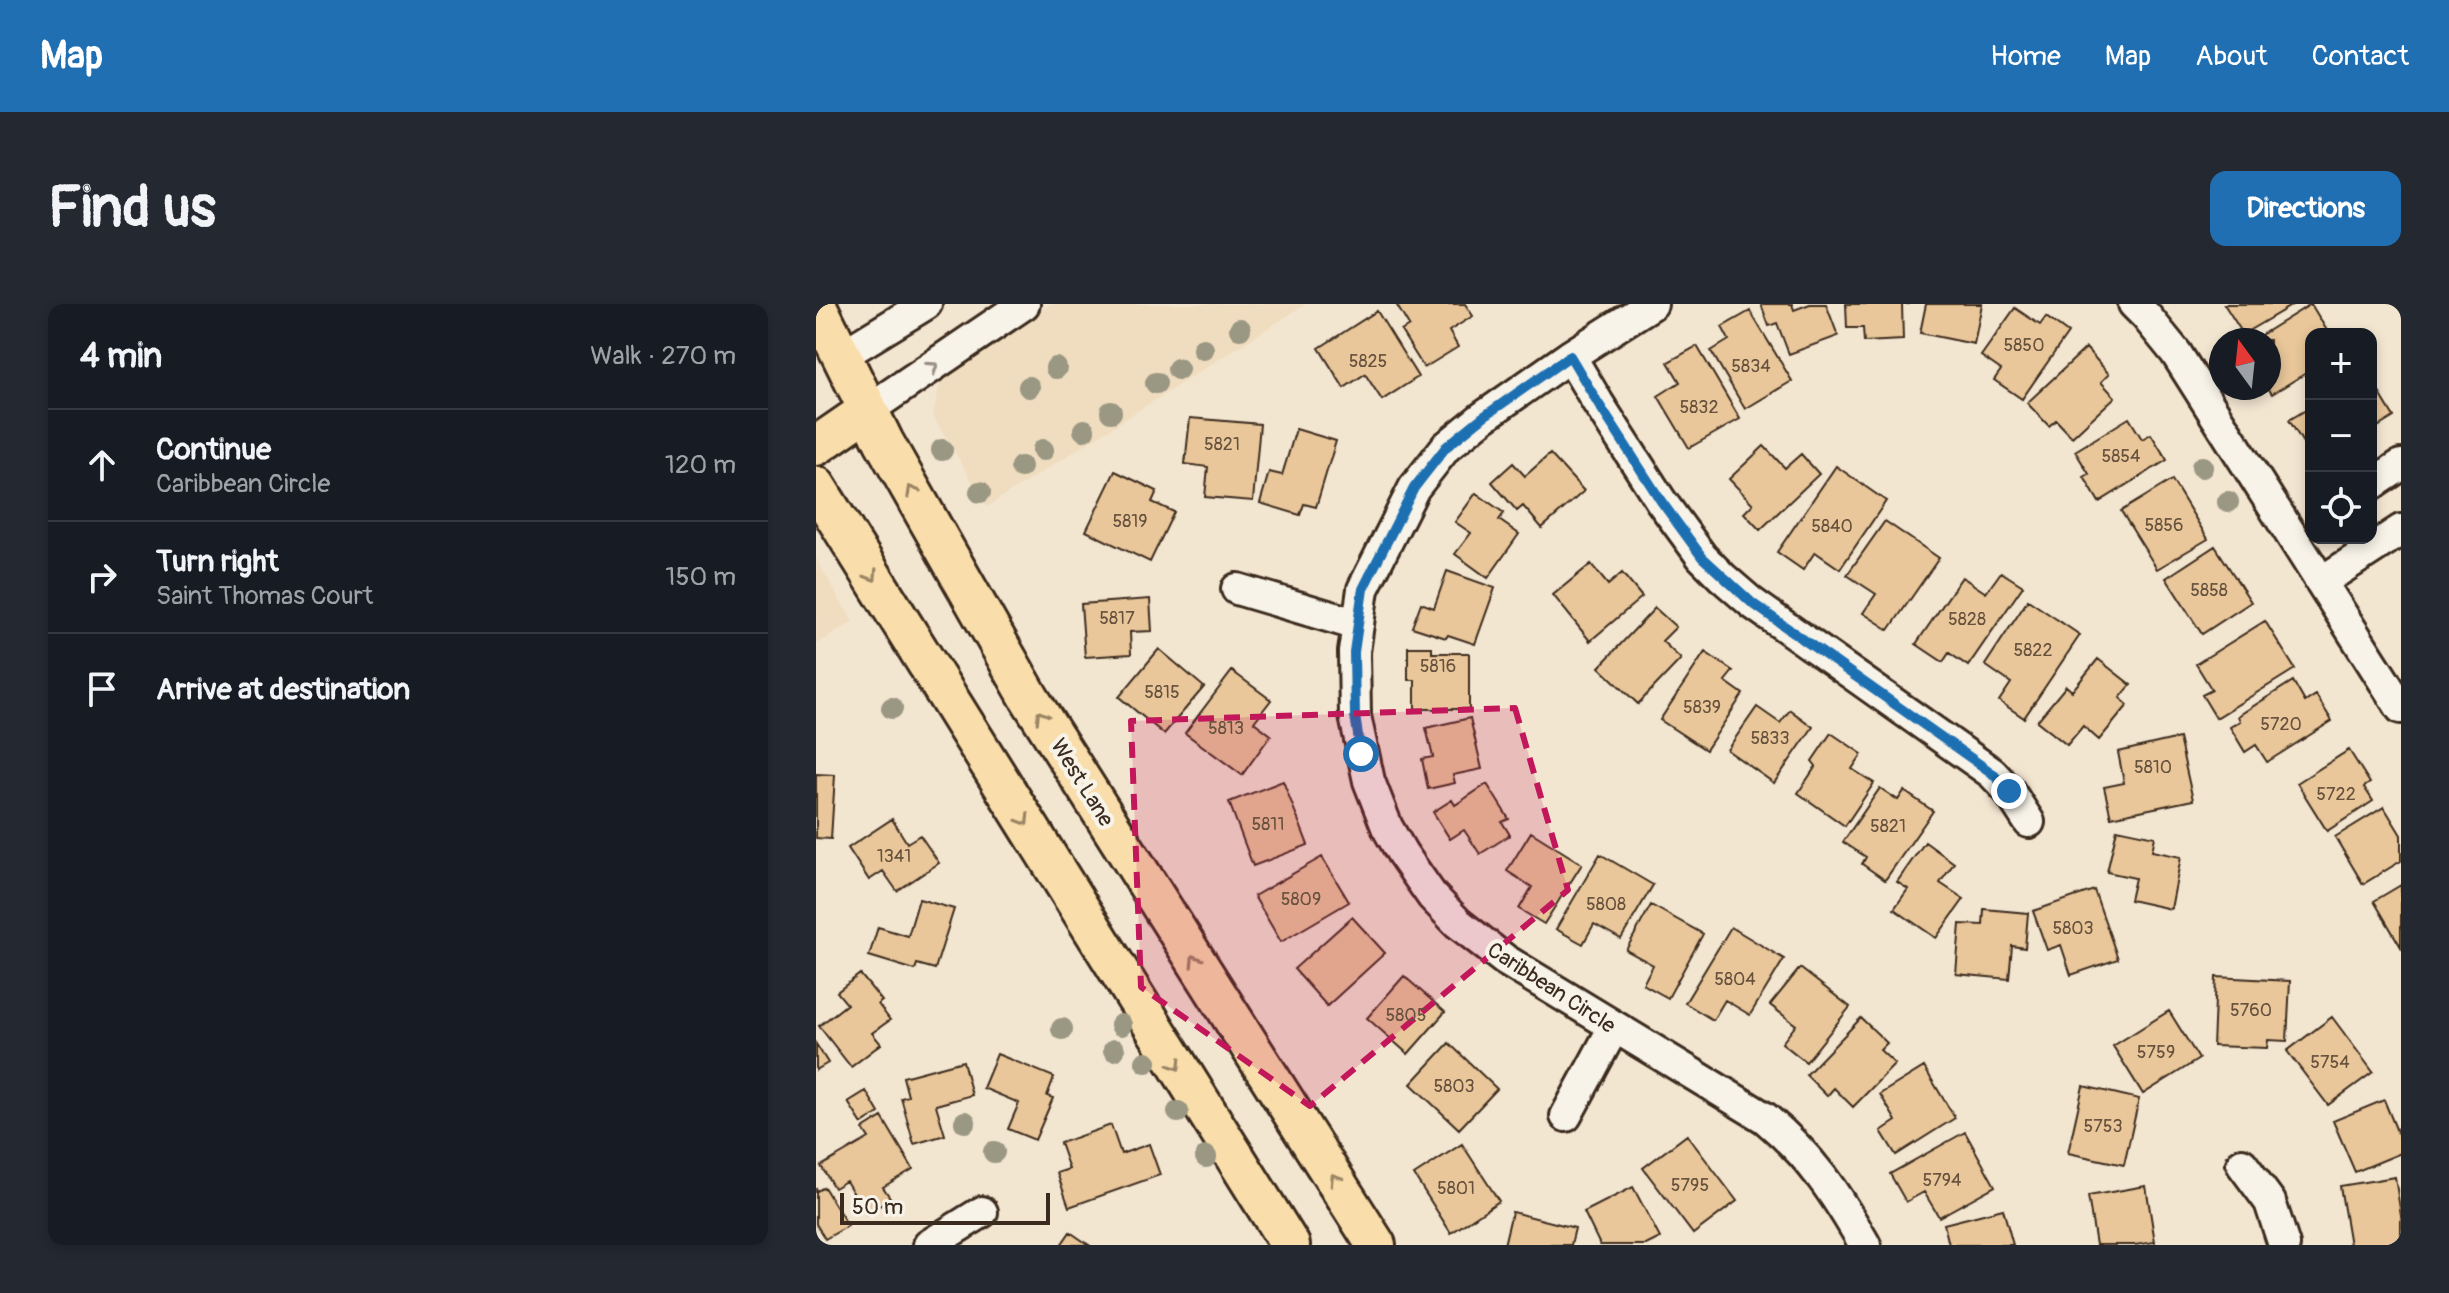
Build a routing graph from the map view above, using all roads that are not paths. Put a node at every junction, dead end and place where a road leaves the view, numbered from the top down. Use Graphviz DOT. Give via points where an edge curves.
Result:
graph roads {
  1 [pos="816,304"];
  2 [pos="926,304"];
  3 [pos="1024,304"];
  4 [pos="1652,304"];
  5 [pos="2134,304"];
  6 [pos="1570,356"];
  7 [pos="829,363"];
  8 [pos="868,410"];
  9 [pos="816,446"];
  10 [pos="2401,465"];
  11 [pos="2377,481"];
  12 [pos="816,486"];
  13 [pos="2302,530"];
  14 [pos="2401,530"];
  15 [pos="2321,582"];
  16 [pos="1237,589"];
  17 [pos="1358,625"];
  18 [pos="2401,708"];
  19 [pos="2029,822"];
  20 [pos="1614,1027"];
  21 [pos="1566,1116"];
  22 [pos="2242,1164"];
  23 [pos="982,1212"];
  24 [pos="929,1245"];
  25 [pos="1290,1245"];
  26 [pos="1376,1245"];
  27 [pos="1865,1245"];
  28 [pos="2284,1245"];
  1 -- 7 [label="main road, West Lane"];
  2 -- 7 [label="street"];
  8 -- 3 [label="street, one-way"];
  4 -- 6 [label="street, Caribbean Circle"];
  5 -- 13 [label="street" via="2176,353"];
  6 -- 17 [label="street, Caribbean Circle" via="1446,447 1414,488 1363,589"];
  6 -- 19 [label="street" via="1702,557 1752,603 1992,773"];
  7 -- 8 [label="main road, West Lane"];
  8 -- 9 [label="main road"];
  26 -- 8 [label="main road, West Lane, one-way" via="1030,699"];
  10 -- 11 [label="street"];
  12 -- 25 [label="main road, one-way"];
  13 -- 15 [label="street"];
  14 -- 15 [label="street"];
  15 -- 18 [label="street"];
  16 -- 17 [label="street"];
  17 -- 20 [label="street, Caribbean Circle" via="1355,716 1361,754 1402,853 1458,923 1505,960"];
  20 -- 21 [label="street"];
  20 -- 27 [label="street, Caribbean Circle" via="1785,1135 1820,1172"];
  22 -- 28 [label="street" via="2270,1202"];
  23 -- 24 [label="street"];
}
